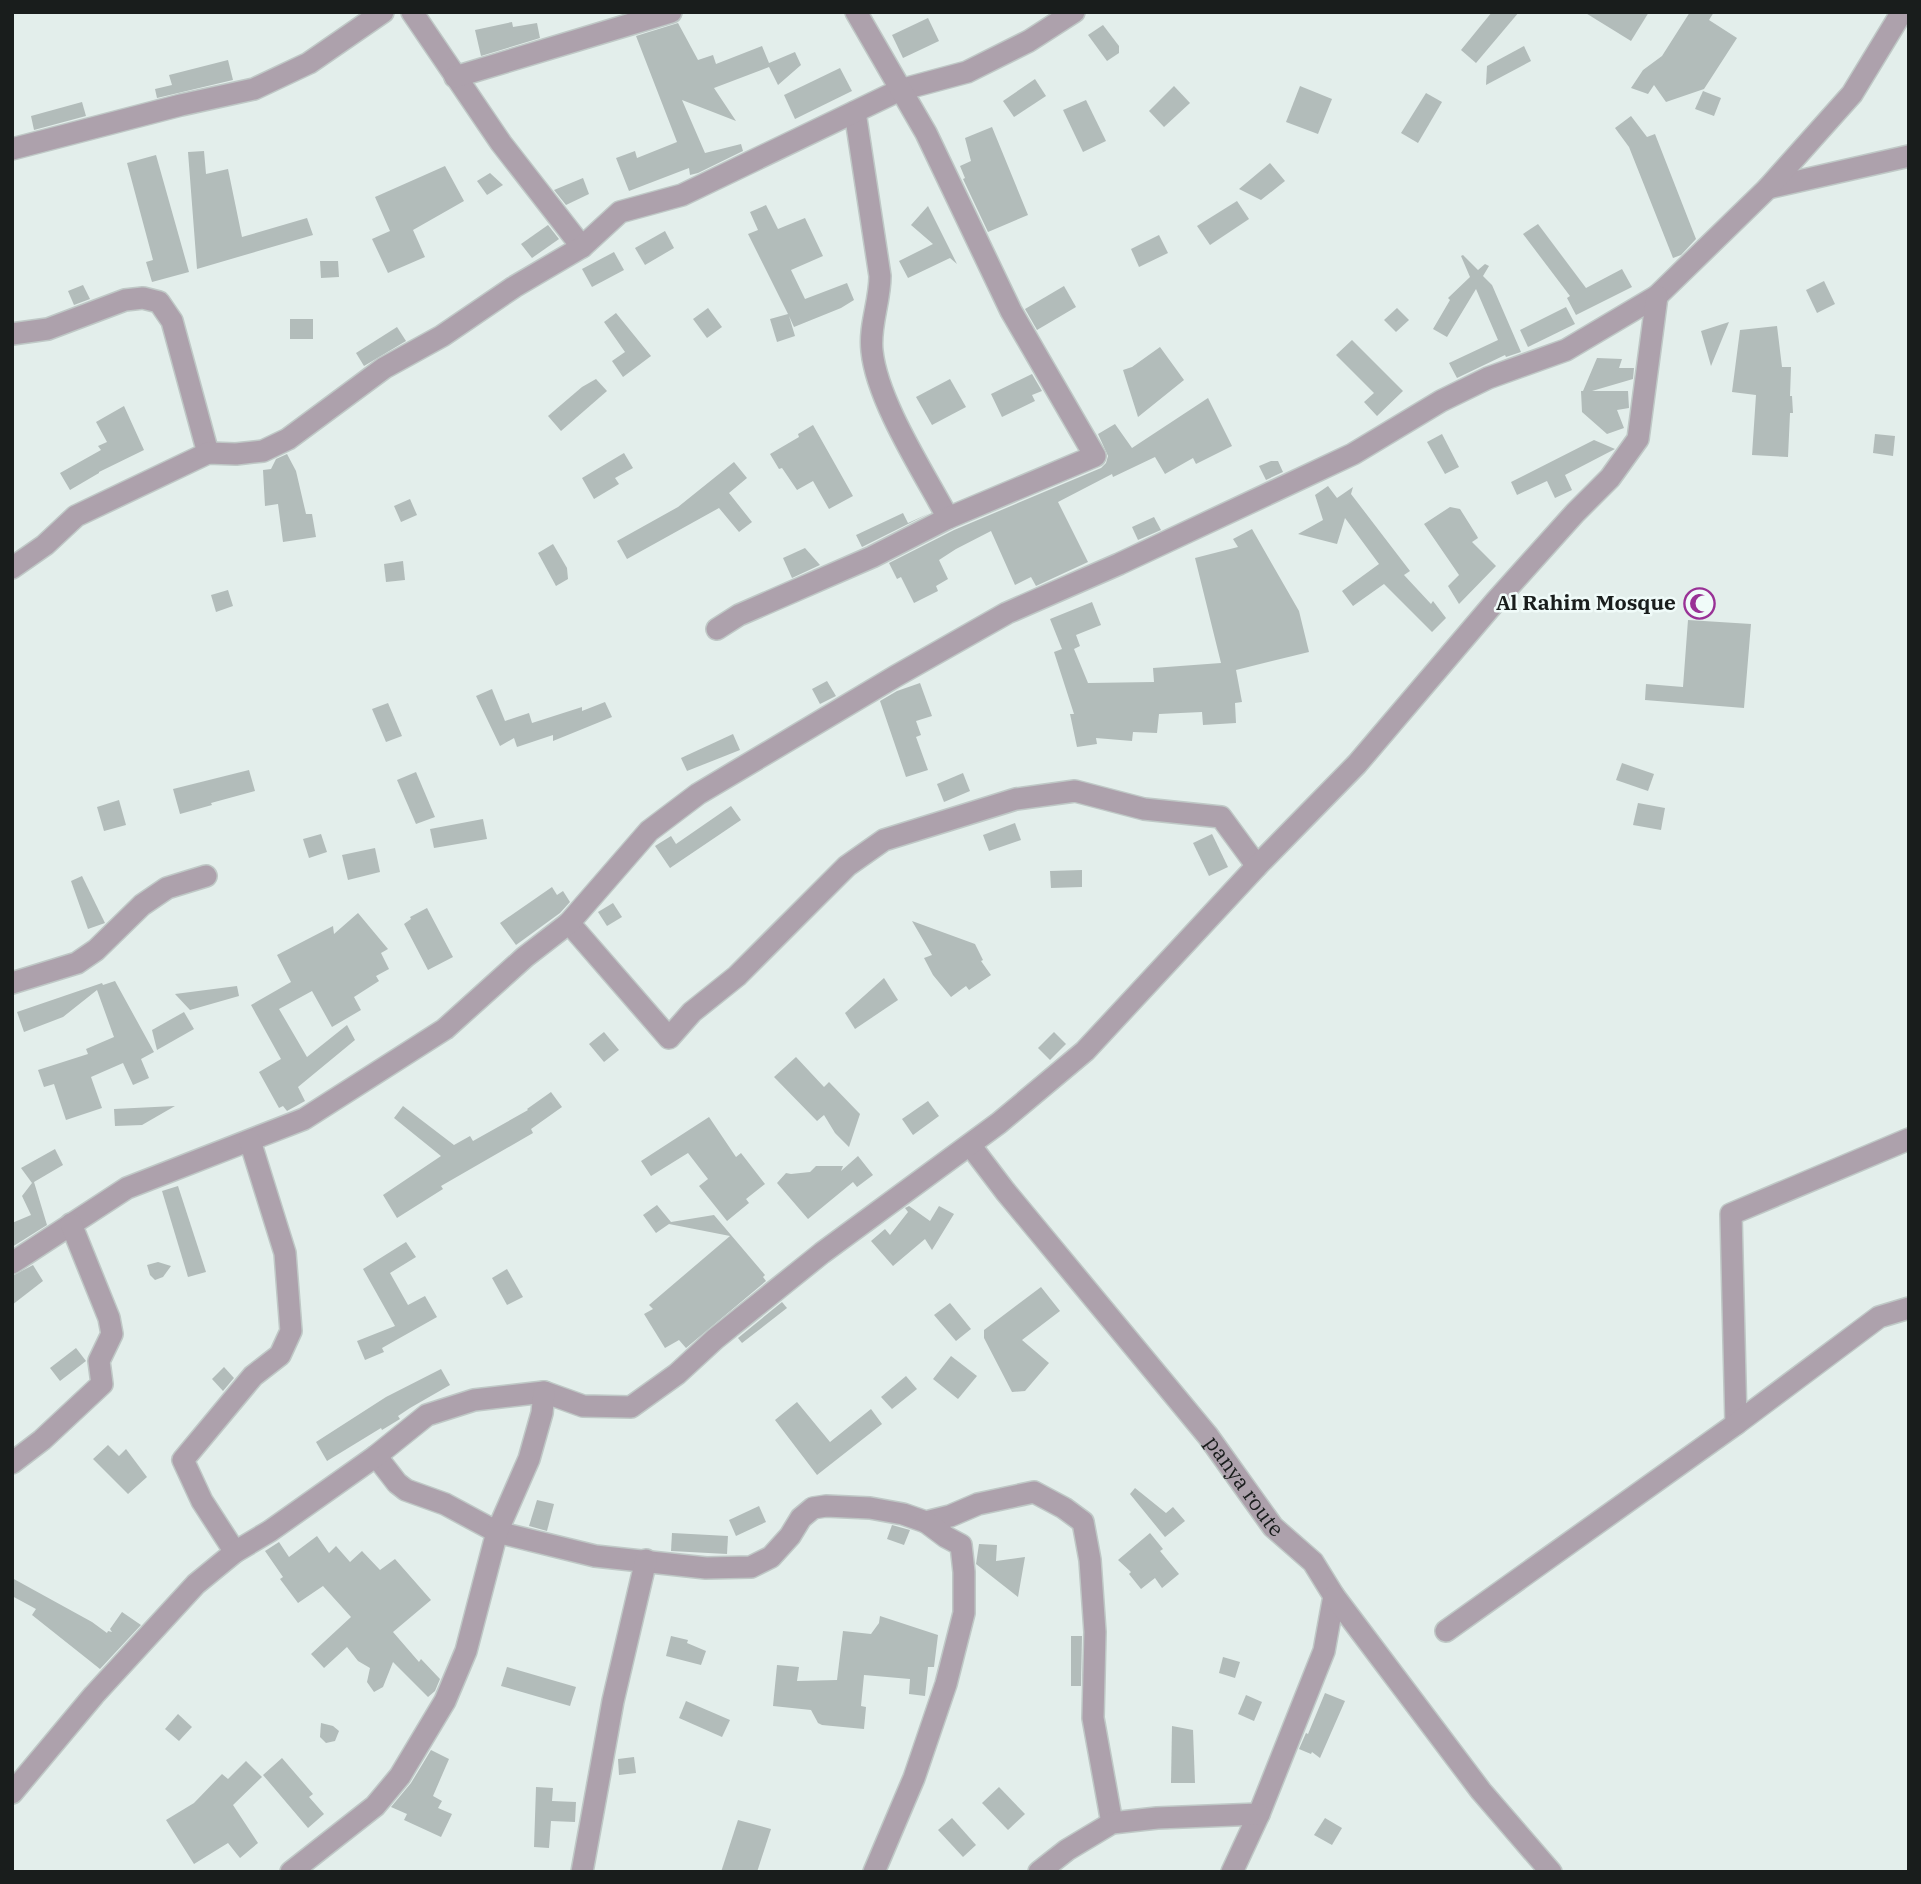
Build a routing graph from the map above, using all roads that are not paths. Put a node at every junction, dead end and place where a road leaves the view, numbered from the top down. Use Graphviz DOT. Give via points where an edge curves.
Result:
graph roads {
  1 [pos="383,12"];
  2 [pos="412,12"];
  3 [pos="671,12"];
  4 [pos="856,12"];
  5 [pos="1074,12"];
  6 [pos="1902,12"];
  7 [pos="454,77"];
  8 [pos="900,90"];
  9 [pos="855,112"];
  10 [pos="12,149"];
  11 [pos="1909,156"];
  12 [pos="1768,188"];
  13 [pos="582,247"];
  14 [pos="1657,296"];
  15 [pos="12,334"];
  16 [pos="208,453"];
  17 [pos="948,518"];
  18 [pos="12,568"];
  19 [pos="717,629"];
  20 [pos="1257,866"];
  21 [pos="206,876"];
  22 [pos="569,923"];
  23 [pos="12,983"];
  24 [pos="1909,1139"];
  25 [pos="250,1141"];
  26 [pos="971,1144"];
  27 [pos="71,1224"];
  28 [pos="12,1264"];
  29 [pos="1909,1308"];
  30 [pos="544,1392"];
  31 [pos="1736,1424"];
  32 [pos="376,1456"];
  33 [pos="12,1463"];
  34 [pos="926,1522"];
  35 [pos="497,1532"];
  36 [pos="235,1552"];
  37 [pos="646,1560"];
  38 [pos="1334,1596"];
  39 [pos="1447,1631"];
  40 [pos="12,1793"];
  41 [pos="1259,1814"];
  42 [pos="1112,1823"];
  43 [pos="291,1872"];
  44 [pos="582,1872"];
  45 [pos="874,1872"];
  46 [pos="1039,1872"];
  47 [pos="1232,1872"];
  48 [pos="1550,1872"];
  1 -- 10 [label="street" via="309,63 254,89"];
  2 -- 7 [label="street"];
  3 -- 7 [label="street"];
  4 -- 8 [label="street"];
  5 -- 8 [label="street" via="967,72"];
  6 -- 12 [label="street" via="1852,94"];
  7 -- 13 [label="street"];
  8 -- 9 [label="street"];
  8 -- 17 [label="street" via="926,132 1011,311 1095,456"];
  9 -- 13 [label="street" via="682,195 620,212"];
  9 -- 17 [label="street" via="880,276 871,331 876,374"];
  11 -- 12 [label="street"];
  12 -- 14 [label="street"];
  13 -- 16 [label="street" via="384,368 288,439 262,451"];
  14 -- 20 [label="street" via="1638,439 1610,478 1495,602 1357,764"];
  14 -- 22 [label="street" via="1566,349 1441,401 1353,454 1007,613 896,676 698,793 649,831"];
  15 -- 16 [label="street" via="48,329 125,300 159,302 172,321"];
  16 -- 18 [label="street" via="76,516"];
  17 -- 19 [label="street"];
  20 -- 22 [label="street" via="1221,817 1144,810 1075,791 1016,799 951,818 884,840 847,866 669,1038"];
  20 -- 26 [label="street" via="1085,1051"];
  21 -- 23 [label="street" via="167,888 77,963"];
  22 -- 25 [label="street" via="445,1029 304,1119"];
  24 -- 31 [label="street" via="1731,1214"];
  25 -- 27 [label="street" via="127,1188"];
  25 -- 36 [label="street" via="285,1253 291,1331 280,1355 253,1376 183,1460 202,1501"];
  26 -- 30 [label="street" via="822,1254 631,1407 583,1406"];
  26 -- 38 [label="street, panya route" via="1209,1436 1273,1527 1313,1562"];
  27 -- 28 [label="street"];
  27 -- 33 [label="street" via="110,1318 112,1334 100,1360 102,1384"];
  29 -- 31 [label="street" via="1879,1317"];
  30 -- 32 [label="street" via="474,1400 427,1416"];
  30 -- 35 [label="street" via="529,1459"];
  31 -- 39 [label="street"];
  32 -- 35 [label="street" via="406,1490 445,1504"];
  32 -- 36 [label="street"];
  34 -- 37 [label="street" via="870,1508 826,1506 801,1518 771,1557 751,1567 706,1568"];
  34 -- 42 [label="street" via="1034,1492 1083,1522 1095,1632 1093,1718"];
  34 -- 45 [label="street" via="961,1545 964,1613 929,1736"];
  35 -- 37 [label="street" via="595,1556"];
  35 -- 43 [label="street" via="466,1651 444,1701 400,1776 375,1806"];
  36 -- 40 [label="street" via="175,1606"];
  37 -- 44 [label="street" via="613,1701"];
  38 -- 41 [label="street" via="1324,1651"];
  38 -- 48 [label="street, panya route" via="1481,1791"];
  41 -- 42 [label="street"];
  41 -- 47 [label="street"];
  42 -- 46 [label="street"];
}
